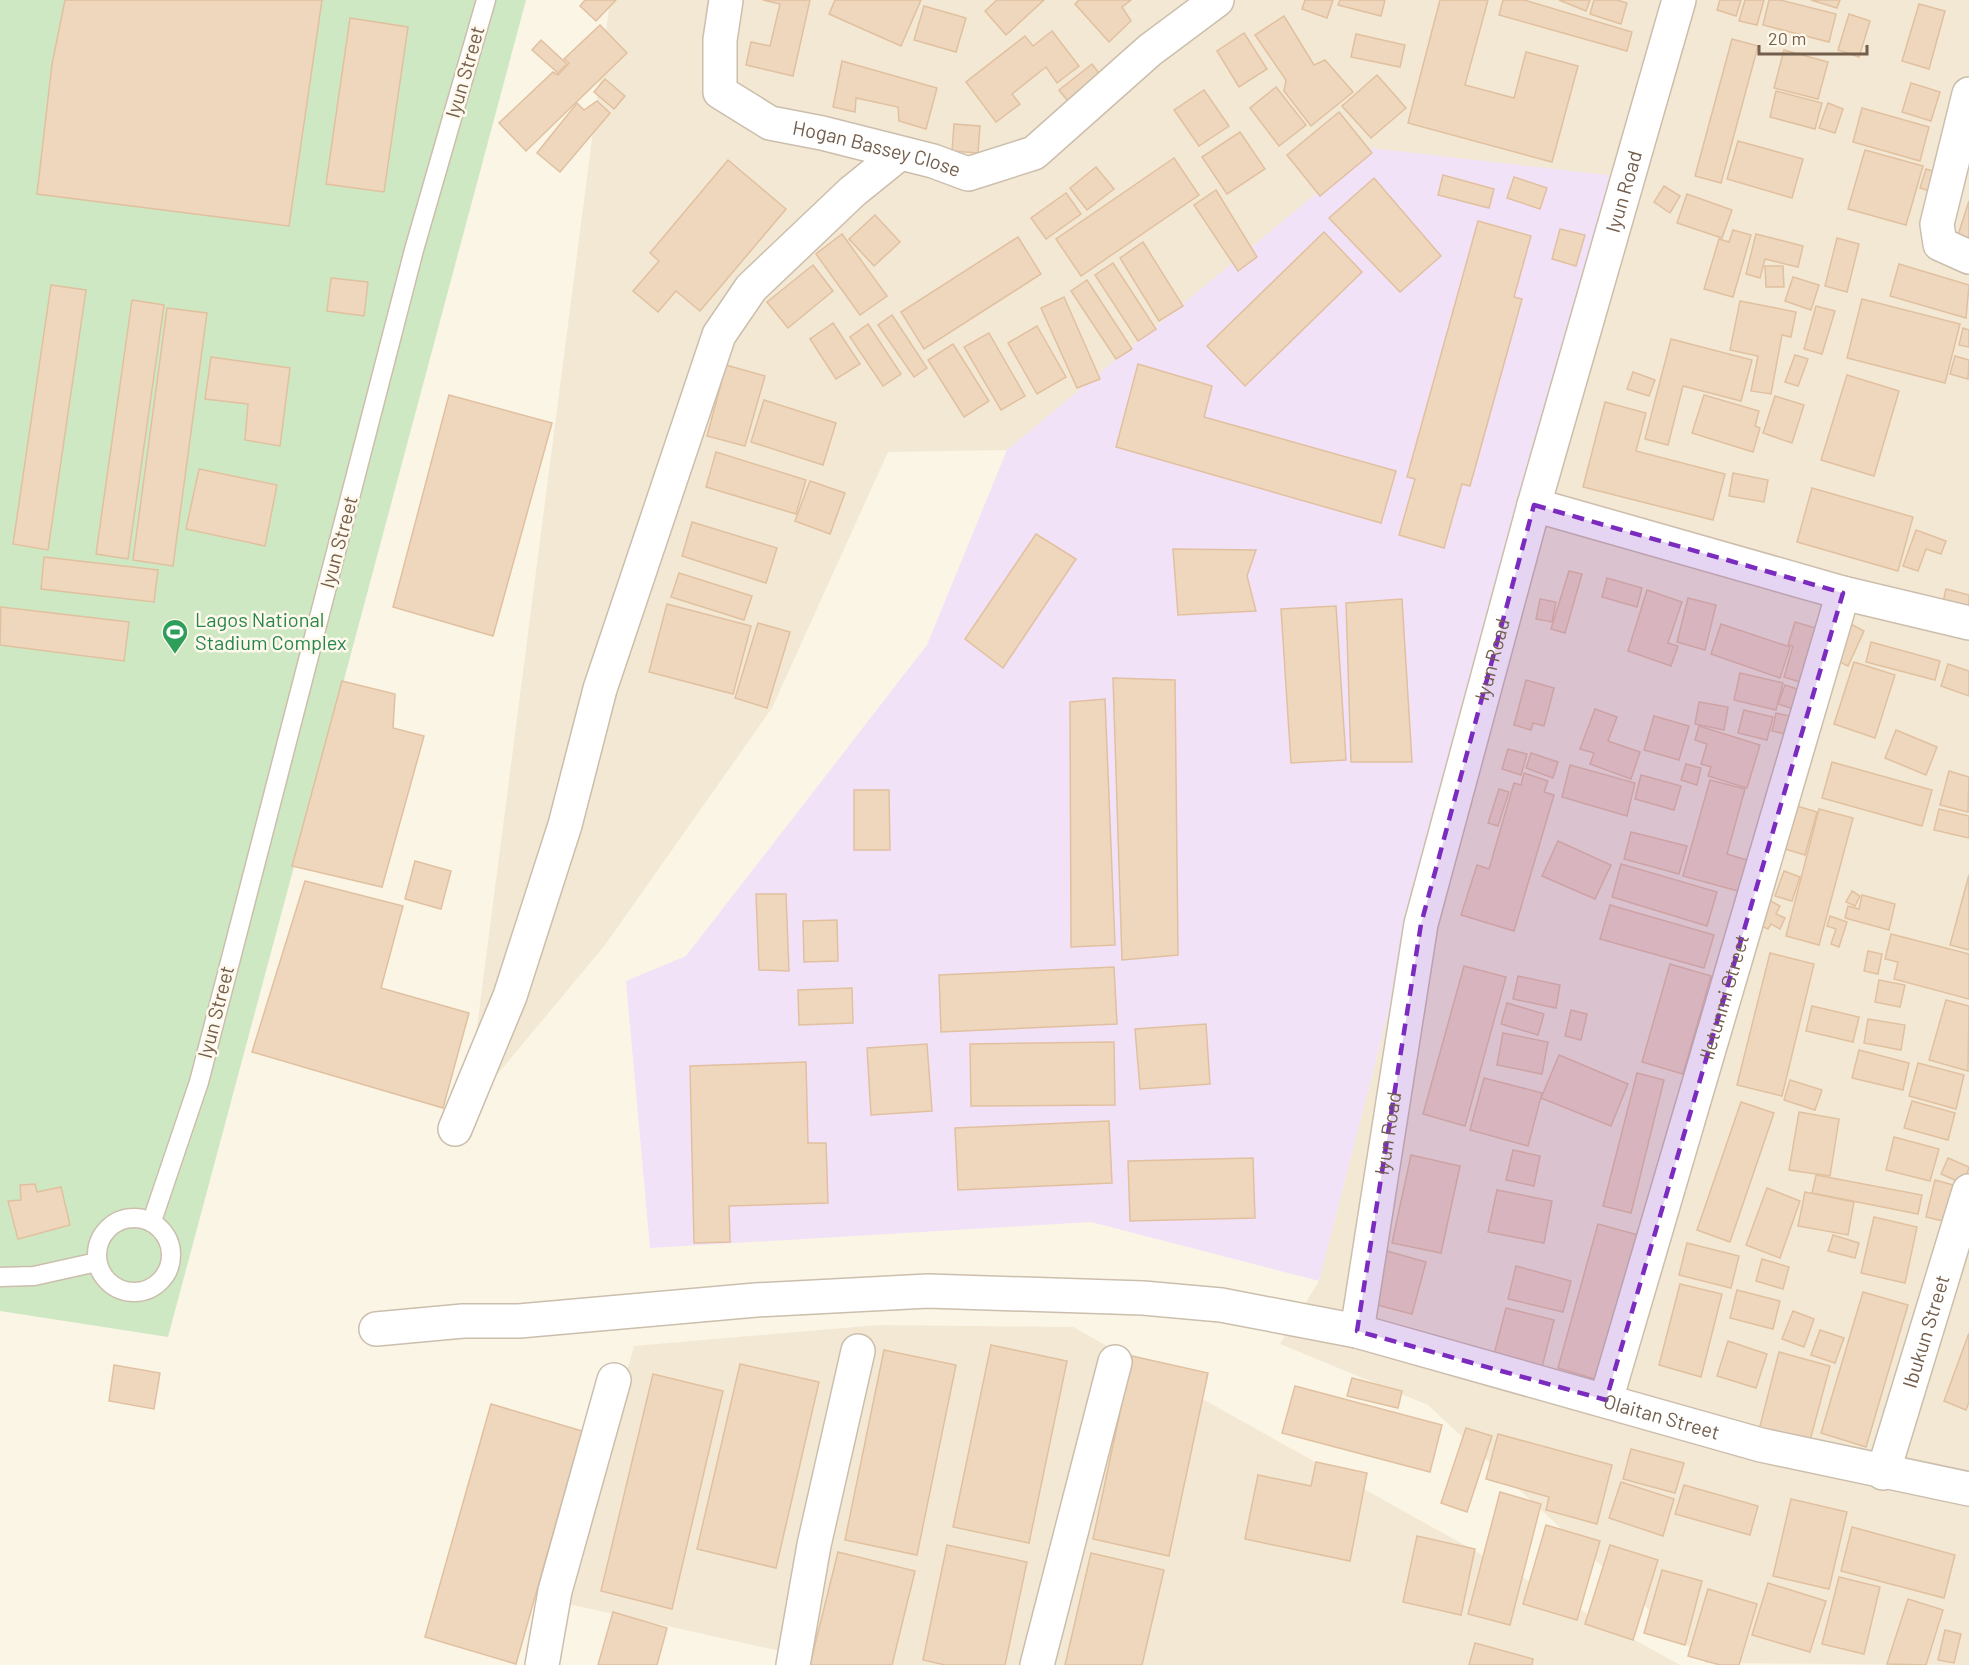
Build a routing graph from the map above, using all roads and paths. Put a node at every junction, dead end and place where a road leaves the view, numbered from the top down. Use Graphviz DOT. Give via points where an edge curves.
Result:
graph roads {
  1 [pos="486,0"];
  2 [pos="726,0"];
  3 [pos="1217,0"];
  4 [pos="1679,0"];
  5 [pos="1969,94"];
  6 [pos="899,154"];
  7 [pos="1969,257"];
  8 [pos="1534,506"];
  9 [pos="1843,593"];
  10 [pos="1969,623"];
  11 [pos="455,1129"];
  12 [pos="1969,1191"];
  13 [pos="152,1221"];
  14 [pos="97,1262"];
  15 [pos="0,1277"];
  16 [pos="376,1329"];
  17 [pos="1357,1331"];
  18 [pos="858,1351"];
  19 [pos="1115,1362"];
  20 [pos="614,1380"];
  21 [pos="1606,1400"];
  22 [pos="1884,1473"];
  23 [pos="1969,1489"];
  24 [pos="542,1665"];
  25 [pos="793,1665"];
  26 [pos="1037,1665"];
  1 -- 13 [label="lane, Iyun Street" via="414,250 199,1082"];
  2 -- 6 [label="street, Hogan Bassey Close" via="720,40 720,92 770,123"];
  3 -- 6 [label="street, Hogan Bassey Close" via="1150,50 1034,153 968,174"];
  4 -- 8 [label="street, Iyun Road"];
  5 -- 7 [label="street" via="1937,224 1940,244"];
  6 -- 11 [label="street" via="852,192 751,288 719,335 600,689 565,825 510,996"];
  8 -- 9 [label="street"];
  8 -- 17 [label="street, Iyun Road" via="1421,924"];
  9 -- 10 [label="street"];
  9 -- 21 [label="street, Iletunmi Street"];
  12 -- 22 [label="street, Ibukun Street"];
  13 -- 14 [label="lane" via="134,1217 116,1221 100,1238"];
  13 -- 14 [label="lane" via="168,1238 171,1249 171,1260 161,1281 140,1292 118,1289 101,1273"];
  14 -- 15 [label="lane" via="34,1276"];
  16 -- 17 [label="street, Olaitan Street" via="927,1291 1143,1298 1221,1305"];
  17 -- 21 [label="street, Olaitan Street"];
  18 -- 25 [label="street" via="814,1545"];
  19 -- 26 [label="street"];
  20 -- 24 [label="street" via="555,1591"];
  21 -- 22 [label="street, Olaitan Street" via="1761,1445"];
  22 -- 23 [label="street, Olaitan Street"];
}
